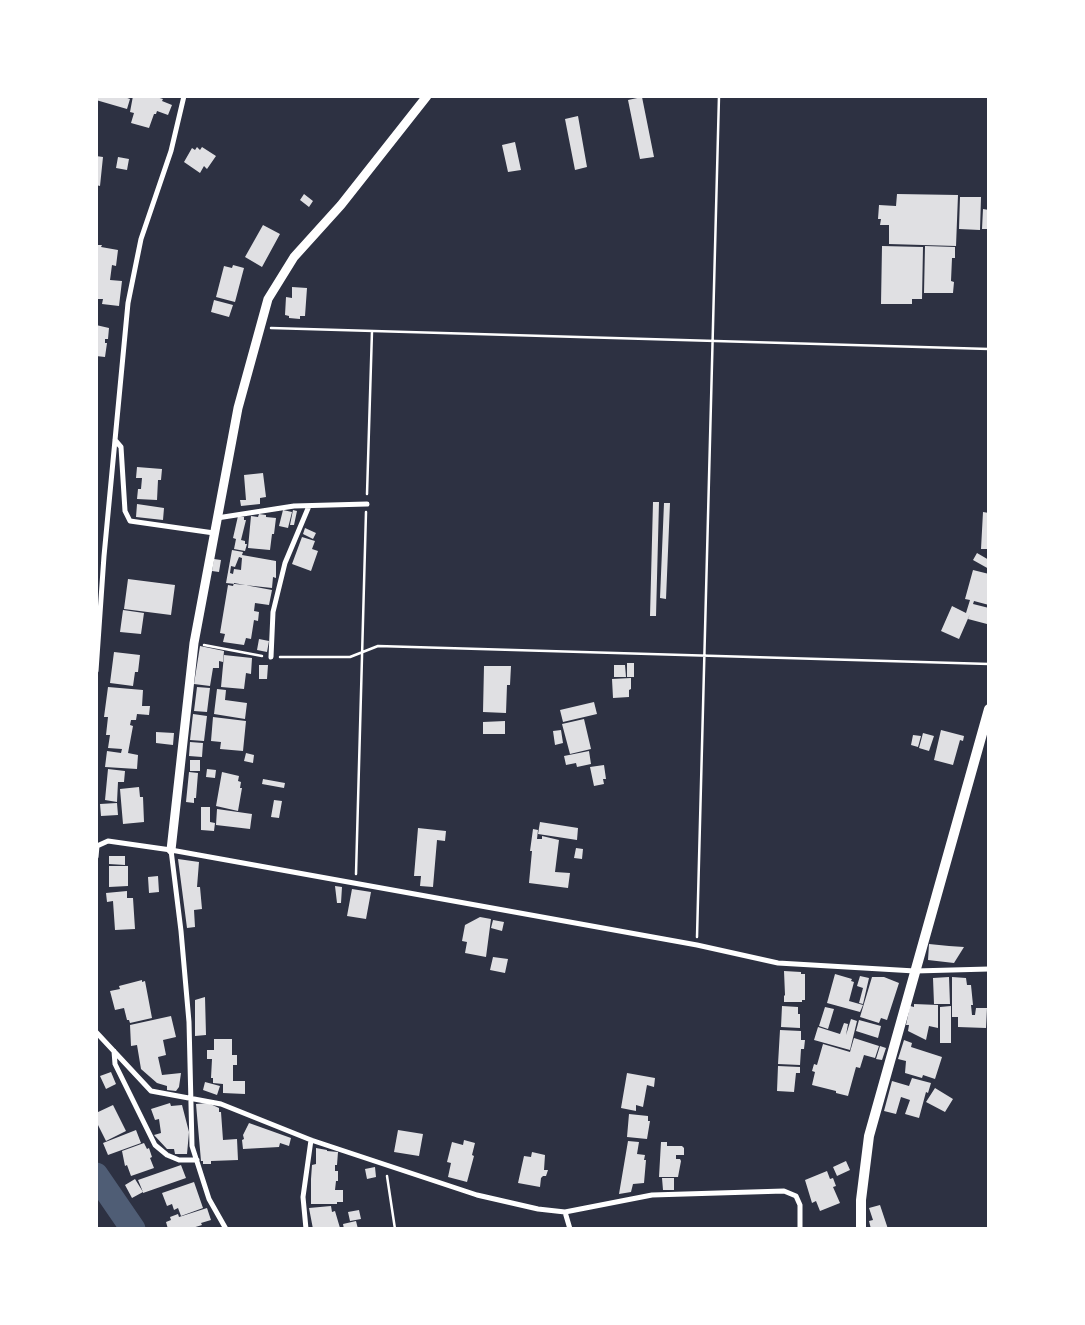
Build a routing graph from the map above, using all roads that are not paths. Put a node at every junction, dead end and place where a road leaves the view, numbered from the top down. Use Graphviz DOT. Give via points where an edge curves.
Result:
graph roads {
  1 [pos="184,96"];
  2 [pos="426,96"];
  3 [pos="115,440"];
  4 [pos="367,504"];
  5 [pos="309,506"];
  6 [pos="217,518"];
  7 [pos="214,533"];
  8 [pos="271,657"];
  9 [pos="96,671"];
  10 [pos="989,709"];
  11 [pos="172,850"];
  12 [pos="96,857"];
  13 [pos="989,970"];
  14 [pos="915,971"];
  15 [pos="96,1032"];
  16 [pos="114,1051"];
  17 [pos="192,1098"];
  18 [pos="311,1140"];
  19 [pos="196,1160"];
  20 [pos="565,1212"];
  21 [pos="226,1229"];
  22 [pos="306,1229"];
  23 [pos="570,1229"];
  24 [pos="800,1229"];
  25 [pos="861,1229"];
  1 -- 3 [label="street" via="171,151 141,239 128,303"];
  2 -- 6 [label="street" via="341,205 294,257 268,299 238,408"];
  3 -- 7 [label="street" via="121,447 124,511 130,521"];
  3 -- 9 [label="street"];
  4 -- 5 [label="street"];
  5 -- 6 [label="street"];
  5 -- 8 [label="street" via="284,563 273,612"];
  6 -- 7 [label="street"];
  7 -- 11 [label="street" via="194,643"];
  10 -- 14 [label="main road"];
  11 -- 12 [label="street" via="108,841 97,846"];
  11 -- 14 [label="street" via="697,945 778,963"];
  11 -- 17 [label="street" via="189,1022"];
  13 -- 14 [label="street"];
  14 -- 25 [label="main road" via="869,1136"];
  15 -- 16 [label="street"];
  16 -- 17 [label="street" via="152,1091"];
  16 -- 19 [label="street" via="115,1064 155,1145 179,1160"];
  17 -- 18 [label="street" via="221,1104"];
  17 -- 19 [label="street" via="192,1146"];
  18 -- 20 [label="street" via="477,1195"];
  18 -- 22 [label="street" via="303,1197"];
  19 -- 21 [label="street" via="209,1199"];
  20 -- 23 [label="street"];
  20 -- 24 [label="street" via="652,1195 784,1191 796,1196 800,1205"];
}
